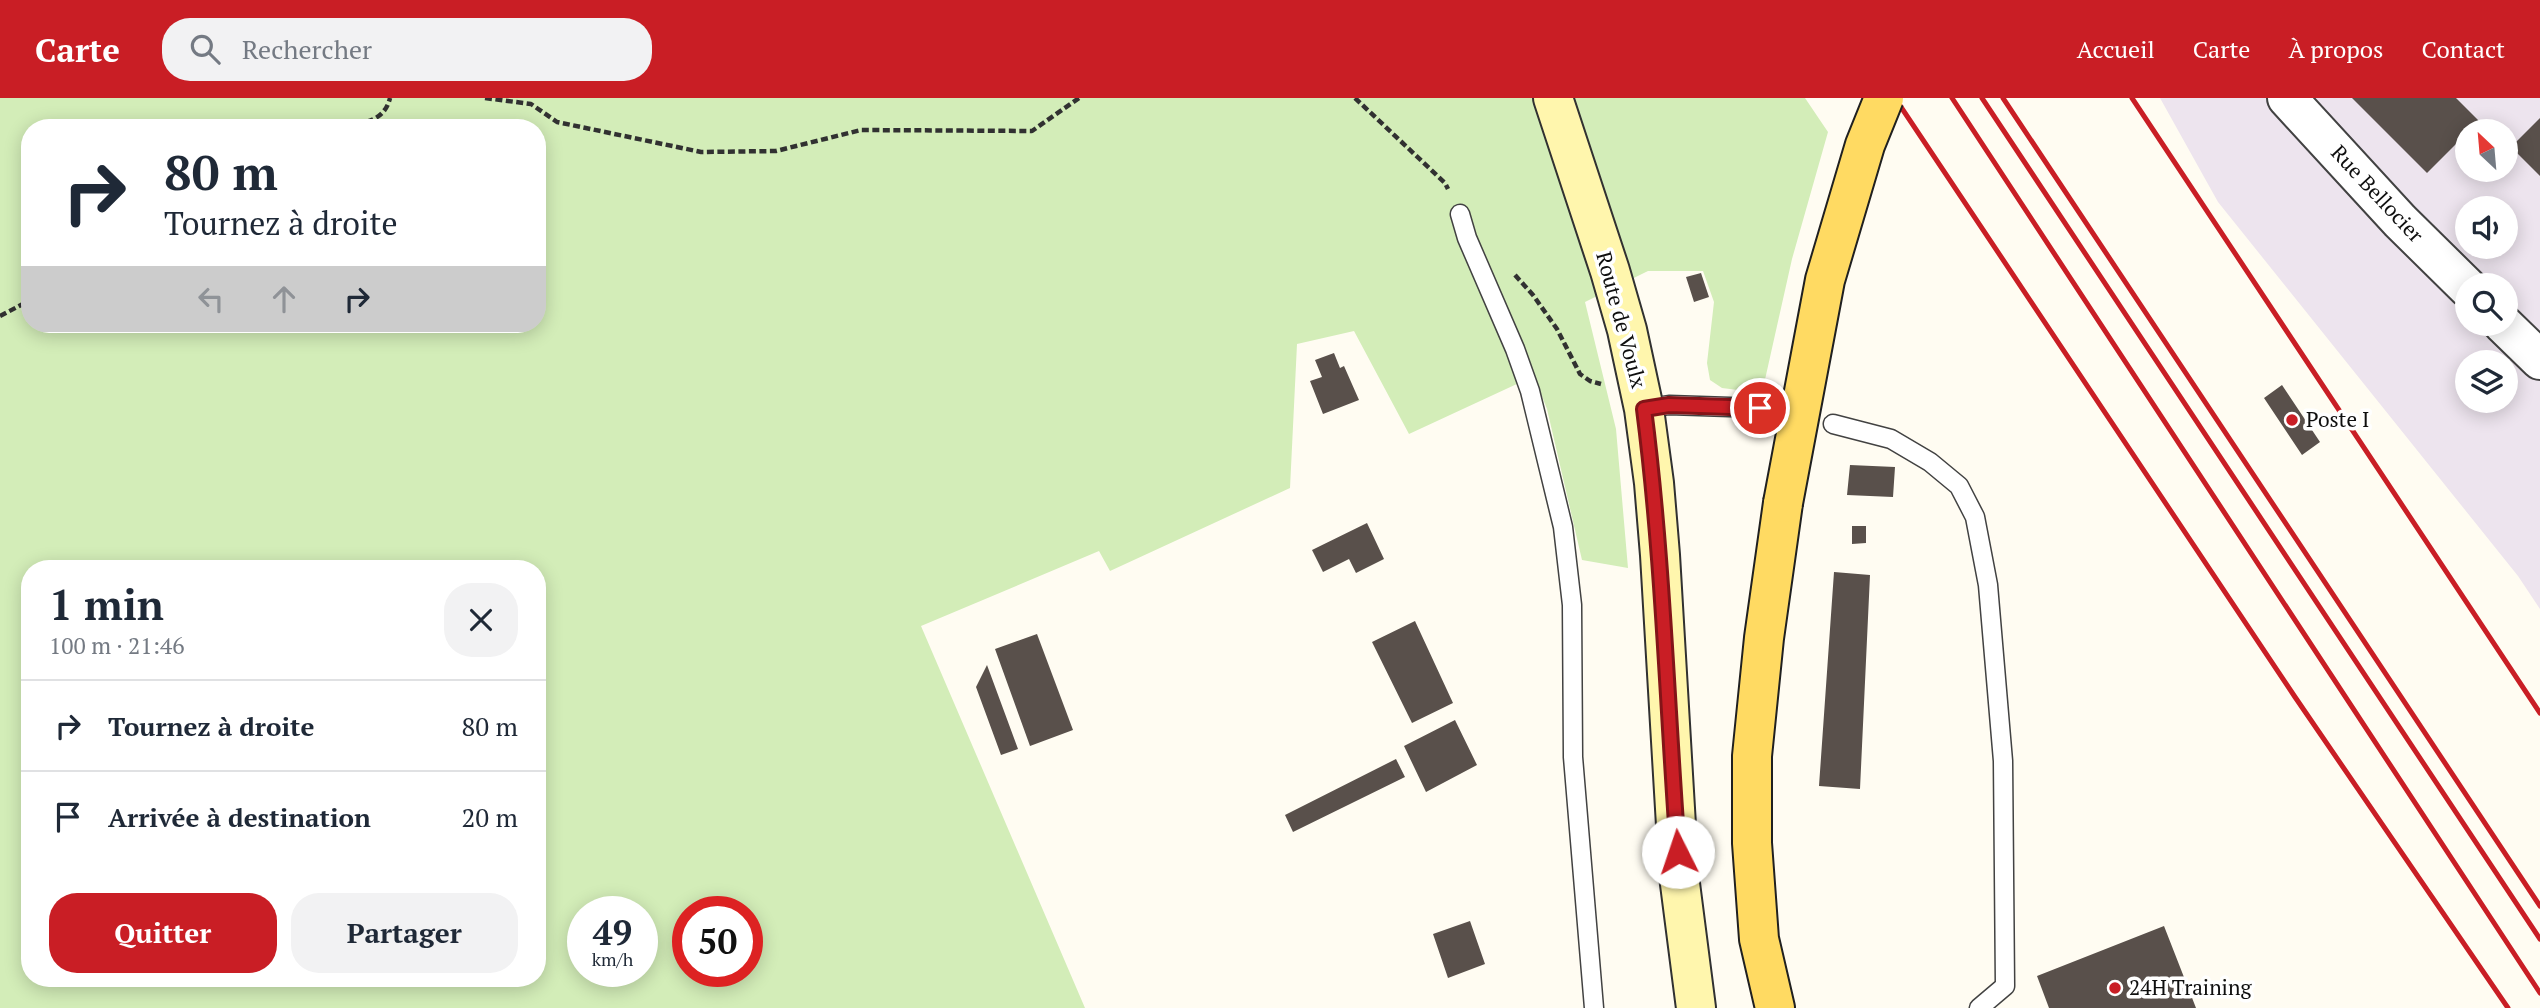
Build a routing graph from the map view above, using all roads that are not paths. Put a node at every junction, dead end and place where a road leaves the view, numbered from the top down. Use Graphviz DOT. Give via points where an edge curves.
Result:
graph roads {
  1 [pos="1553,98"];
  2 [pos="1884,98"];
  3 [pos="2287,98"];
  4 [pos="1460,214"];
  5 [pos="2455,275"];
  6 [pos="2515,336"];
  7 [pos="2540,360"];
  8 [pos="1760,408"];
  9 [pos="1644,409"];
  10 [pos="1833,424"];
  11 [pos="1594,1008"];
  12 [pos="1696,1008"];
  13 [pos="1775,1008"];
  14 [pos="1979,1008"];
  1 -- 9 [label="main road, Route de Voulx" via="1610,271"];
  2 -- 13 [label="main road, bridge" via="1865,145 1825,280 1763,638 1752,756 1752,843 1759,939"];
  3 -- 5 [label="street, Rue Bellocier"];
  4 -- 11 [label="lane" via="1526,381 1563,527 1572,605 1573,757"];
  6 -- 7 [label="street"];
  8 -- 9 [label="lane" via="1669,405"];
  9 -- 12 [label="main road, Route de Voulx" via="1660,555 1679,876"];
  10 -- 14 [label="lane" via="1891,439 1930,462 1959,486 1975,517 1988,585 2003,774 2005,986"];
}
